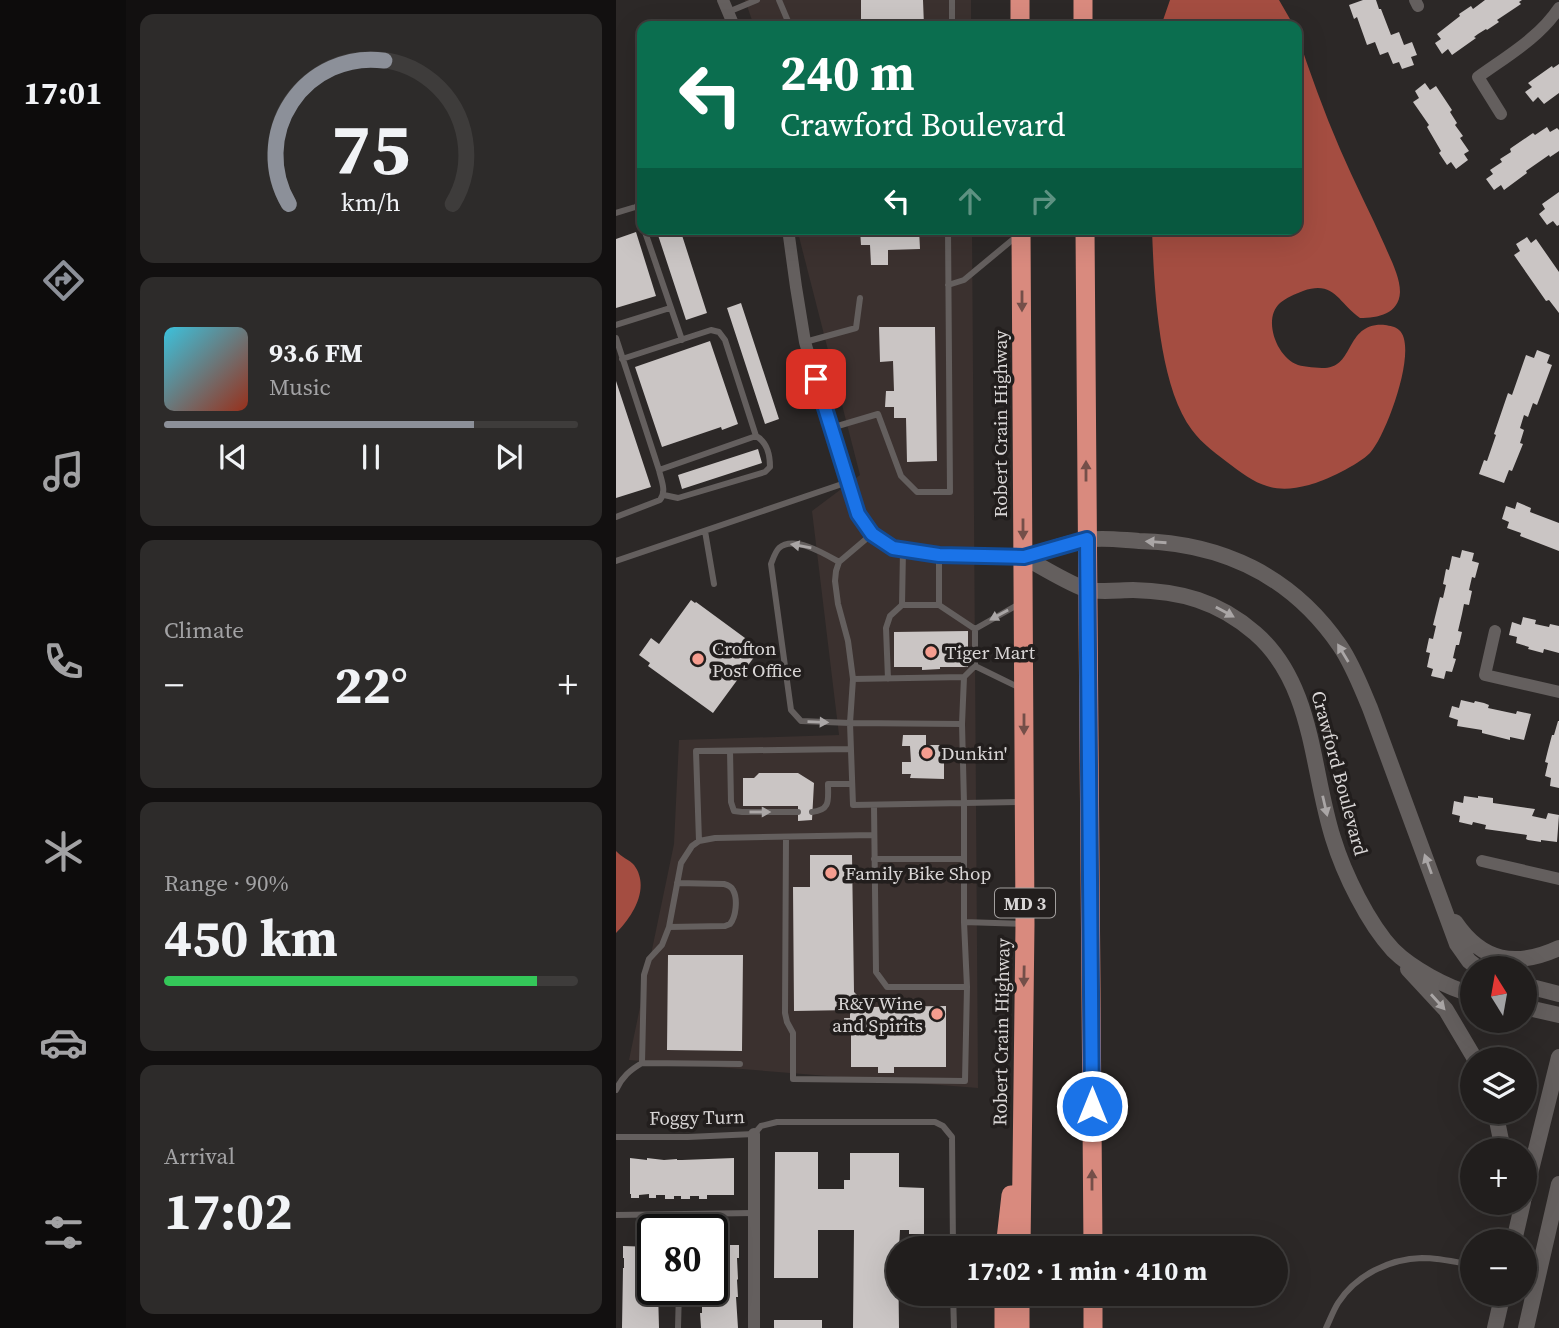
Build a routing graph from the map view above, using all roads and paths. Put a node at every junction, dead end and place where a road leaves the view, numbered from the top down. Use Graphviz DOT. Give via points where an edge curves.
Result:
graph roads {
  1 [pos="757,0"];
  2 [pos="779,0"];
  3 [pos="952,0"];
  4 [pos="1020,0"];
  5 [pos="1083,0"];
  6 [pos="726,6"];
  7 [pos="1559,8"];
  8 [pos="788,21"];
  9 [pos="952,21"];
  10 [pos="1020,21"];
  11 [pos="1083,21"];
  12 [pos="1501,114"];
  13 [pos="637,207"];
  14 [pos="616,213"];
  15 [pos="646,235"];
  16 [pos="789,235"];
  17 [pos="948,235"];
  18 [pos="1016,235"];
  19 [pos="1021,235"];
  20 [pos="1085,235"];
  21 [pos="948,285"];
  22 [pos="860,298"];
  23 [pos="670,307"];
  24 [pos="616,325"];
  25 [pos="616,338"];
  26 [pos="682,340"];
  27 [pos="805,342"];
  28 [pos="622,359"];
  29 [pos="831,428"];
  30 [pos="756,436"];
  31 [pos="659,470"];
  32 [pos="848,482"];
  33 [pos="664,495"];
  34 [pos="616,517"];
  35 [pos="705,531"];
  36 [pos="872,534"];
  37 [pos="1087,539"];
  38 [pos="903,550"];
  39 [pos="939,555"];
  40 [pos="1024,557"];
  41 [pos="616,561"];
  42 [pos="839,562"];
  43 [pos="714,584"];
  44 [pos="1087,590"];
  45 [pos="1024,602"];
  46 [pos="902,605"];
  47 [pos="939,605"];
  48 [pos="975,629"];
  49 [pos="1495,631"];
  50 [pos="975,666"];
  51 [pos="964,677"];
  52 [pos="853,679"];
  53 [pos="888,679"];
  54 [pos="1024,690"];
  55 [pos="1559,692"];
  56 [pos="850,723"];
  57 [pos="962,724"];
  58 [pos="851,749"];
  59 [pos="730,751"];
  60 [pos="852,784"];
  61 [pos="1024,802"];
  62 [pos="964,803"];
  63 [pos="874,806"];
  64 [pos="798,812"];
  65 [pos="812,812"];
  66 [pos="874,835"];
  67 [pos="786,837"];
  68 [pos="699,841"];
  69 [pos="874,859"];
  70 [pos="964,859"];
  71 [pos="1482,862"];
  72 [pos="1559,879"];
  73 [pos="677,883"];
  74 [pos="1443,904"];
  75 [pos="964,922"];
  76 [pos="1025,924"];
  77 [pos="668,927"];
  78 [pos="1559,948"];
  79 [pos="1394,950"];
  80 [pos="1465,956"];
  81 [pos="967,987"];
  82 [pos="1537,988"];
  83 [pos="1460,989"];
  84 [pos="1559,994"];
  85 [pos="1537,1010"];
  86 [pos="1559,1015"];
  87 [pos="1468,1047"];
  88 [pos="1559,1057"];
  89 [pos="642,1063"];
  90 [pos="740,1064"];
  91 [pos="616,1090"];
  92 [pos="1023,1097"];
  93 [pos="754,1134"];
  94 [pos="616,1137"];
  95 [pos="1537,1147"];
  96 [pos="1559,1184"];
  97 [pos="754,1213"];
  98 [pos="717,1214"];
  99 [pos="616,1215"];
  100 [pos="637,1215"];
  101 [pos="953,1236"];
  102 [pos="1006,1236"];
  103 [pos="1021,1236"];
  104 [pos="1093,1236"];
  105 [pos="1537,1257"];
  106 [pos="1460,1263"];
  107 [pos="679,1305"];
  108 [pos="953,1306"];
  109 [pos="1004,1306"];
  110 [pos="1020,1306"];
  111 [pos="1093,1306"];
  112 [pos="1500,1306"];
  113 [pos="1528,1306"];
  114 [pos="678,1328"];
  115 [pos="754,1328"];
  116 [pos="954,1328"];
  117 [pos="1004,1328"];
  118 [pos="1020,1328"];
  119 [pos="1093,1328"];
  120 [pos="1326,1328"];
  121 [pos="1495,1328"];
  122 [pos="1526,1328"];
  1 -- 6 [label="lane"];
  2 -- 8 [label="lane"];
  3 -- 9 [label="lane"];
  4 -- 10 [label="highway"];
  5 -- 11 [label="highway"];
  7 -- 12 [label="street" via="1531,39 1478,77"];
  13 -- 14 [label="lane"];
  15 -- 23 [label="lane"];
  16 -- 27 [label="street"];
  17 -- 21 [label="lane"];
  18 -- 21 [label="lane" via="964,280"];
  19 -- 40 [label="highway, Robert Crain Highway / MD 3, one-way"];
  37 -- 20 [label="highway, one-way"];
  21 -- 29 [label="lane" via="950,492 917,492 901,476 878,414"];
  22 -- 27 [label="lane" via="856,328"];
  23 -- 24 [label="lane"];
  23 -- 26 [label="lane"];
  25 -- 28 [label="lane"];
  26 -- 28 [label="lane"];
  26 -- 30 [label="lane" via="711,330 719,332"];
  27 -- 29 [label="street"];
  28 -- 31 [label="lane"];
  29 -- 32 [label="street"];
  30 -- 31 [label="lane"];
  30 -- 33 [label="lane" via="765,442 770,461 765,472 678,498"];
  31 -- 33 [label="lane"];
  32 -- 35 [label="lane"];
  32 -- 36 [label="street" via="858,514"];
  33 -- 34 [label="lane"];
  35 -- 41 [label="lane"];
  35 -- 43 [label="lane"];
  36 -- 38 [label="street"];
  36 -- 42 [label="lane"];
  37 -- 40 [label="street"];
  37 -- 44 [label="highway"];
  74 -- 37 [label="street, one-way" via="1357,676 1320,619 1267,575 1232,557 1158,541"];
  38 -- 39 [label="street"];
  38 -- 46 [label="lane"];
  39 -- 40 [label="street"];
  39 -- 47 [label="lane"];
  40 -- 44 [label="street, Crawford Boulevard"];
  40 -- 45 [label="highway, Robert Crain Highway / MD 3"];
  42 -- 52 [label="lane" via="835,581"];
  42 -- 56 [label="lane, one-way" via="810,547 789,544 780,547 771,564 791,710 802,721"];
  44 -- 79 [label="street, Crawford Boulevard, one-way" via="1188,596 1232,616 1274,652 1300,701 1332,838 1344,868 1358,898"];
  104 -- 44 [label="highway, one-way"];
  45 -- 48 [label="lane, one-way"];
  45 -- 54 [label="highway, Robert Crain Highway / MD 3"];
  46 -- 47 [label="lane"];
  46 -- 53 [label="lane" via="890,616 886,628"];
  47 -- 48 [label="lane"];
  48 -- 50 [label="lane"];
  49 -- 55 [label="street" via="1485,675"];
  50 -- 51 [label="lane"];
  50 -- 54 [label="lane"];
  51 -- 53 [label="lane"];
  51 -- 57 [label="lane"];
  52 -- 53 [label="lane"];
  52 -- 56 [label="lane"];
  54 -- 61 [label="highway, Robert Crain Highway / MD 3, one-way"];
  56 -- 57 [label="lane"];
  56 -- 58 [label="lane"];
  57 -- 62 [label="lane"];
  58 -- 59 [label="lane"];
  58 -- 60 [label="lane"];
  59 -- 64 [label="lane, one-way" via="734,811"];
  59 -- 68 [label="lane" via="696,751"];
  60 -- 63 [label="lane" via="853,805"];
  60 -- 65 [label="lane" via="828,784 826,807"];
  61 -- 62 [label="lane"];
  61 -- 76 [label="highway, Robert Crain Highway / MD 3"];
  62 -- 63 [label="lane"];
  62 -- 70 [label="lane"];
  63 -- 66 [label="lane"];
  66 -- 67 [label="lane"];
  66 -- 69 [label="lane"];
  67 -- 68 [label="lane"];
  67 -- 81 [label="lane" via="785,1013 793,1033 793,1079 965,1081"];
  68 -- 73 [label="lane" via="681,863"];
  69 -- 70 [label="lane"];
  69 -- 81 [label="lane" via="876,972 887,987"];
  70 -- 75 [label="lane"];
  71 -- 72 [label="street"];
  73 -- 77 [label="lane"];
  73 -- 77 [label="lane" via="730,886 735,915 725,926"];
  74 -- 78 [label="street" via="1465,936 1492,956 1530,958"];
  74 -- 80 [label="street"];
  75 -- 76 [label="lane"];
  75 -- 81 [label="lane"];
  76 -- 92 [label="highway, Robert Crain Highway / MD 3, one-way"];
  77 -- 89 [label="lane" via="644,975"];
  79 -- 83 [label="street, Crawford Boulevard" via="1430,976"];
  79 -- 87 [label="street, one-way" via="1446,1010"];
  82 -- 84 [label="street"];
  85 -- 86 [label="street"];
  88 -- 95 [label="street"];
  89 -- 90 [label="lane"];
  89 -- 91 [label="lane"];
  92 -- 102 [label="highway"];
  92 -- 103 [label="highway, Robert Crain Highway / MD 3"];
  93 -- 94 [label="lane, Foggy Turn"];
  93 -- 97 [label="street, Foggy Turn"];
  93 -- 101 [label="lane" via="761,1126 777,1122 923,1121 943,1126 952,1137"];
  96 -- 105 [label="street"];
  97 -- 98 [label="lane"];
  97 -- 115 [label="street, Foggy Turn"];
  99 -- 100 [label="lane"];
  106 -- 120 [label="lane" via="1421,1258 1378,1268 1349,1289"];
  107 -- 114 [label="lane"];
  108 -- 116 [label="lane"];
  109 -- 117 [label="highway"];
  110 -- 118 [label="highway"];
  111 -- 119 [label="highway"];
  112 -- 121 [label="street"];
  113 -- 122 [label="street"];
}
